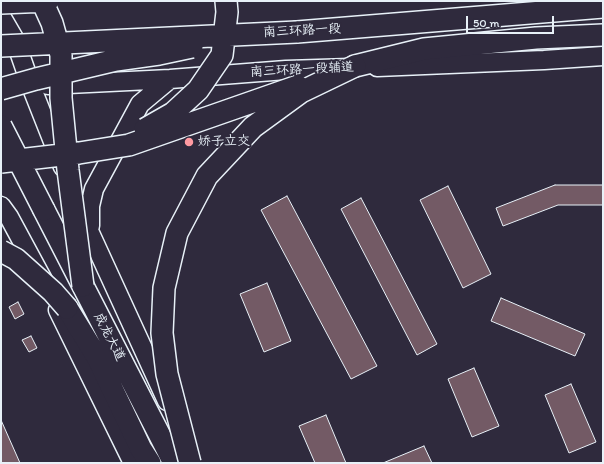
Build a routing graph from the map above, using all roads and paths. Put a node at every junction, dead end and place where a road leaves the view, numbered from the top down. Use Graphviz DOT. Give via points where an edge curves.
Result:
graph roads {
  1 [pos="42,1"];
  2 [pos="48,1"];
  3 [pos="226,1"];
  4 [pos="1,4"];
  5 [pos="603,7"];
  6 [pos="1,16"];
  7 [pos="255,33"];
  8 [pos="603,35"];
  9 [pos="1,46"];
  10 [pos="603,56"];
  11 [pos="355,66"];
  12 [pos="170,79"];
  13 [pos="1,85"];
  14 [pos="31,86"];
  15 [pos="1,89"];
  16 [pos="1,126"];
  17 [pos="1,152"];
  18 [pos="79,153"];
  19 [pos="1,162"];
  20 [pos="1,206"];
  21 [pos="38,212"];
  22 [pos="90,233"];
  23 [pos="1,251"];
  24 [pos="83,286"];
  25 [pos="133,463"];
  26 [pos="150,463"];
  27 [pos="160,463"];
  28 [pos="174,463"];
  29 [pos="190,463"];
  30 [pos="196,463"];
  1 -- 24 [label="highway, bridge" via="52,23 61,55 61,98"];
  2 -- 4 [label="highway, bridge"];
  3 -- 18 [label="highway, bridge" via="222,54 198,90 174,113 138,133"];
  5 -- 7 [label="highway, 南三环路一段, bridge" via="297,32"];
  6 -- 14 [label="main road" via="15,40"];
  7 -- 9 [label="highway, 南三环路一段, bridge"];
  7 -- 15 [label="highway, bridge" via="158,54 116,60"];
  8 -- 11 [label="highway" via="536,38 424,49"];
  10 -- 12 [label="main road, 南三环路一段辅道" via="286,70"];
  11 -- 18 [label="highway, bridge" via="129,145"];
  11 -- 29 [label="highway, bridge" via="300,92 254,127 207,176 177,234 164,288 162,333 167,374"];
  12 -- 14 [label="main road, 南三环路一段辅道"];
  12 -- 22 [label="main road" via="140,104 94,189 90,206"];
  13 -- 14 [label="main road, 南三环路一段辅道"];
  14 -- 22 [label="main road"];
  16 -- 21 [label="highway, bridge"];
  17 -- 21 [label="highway"];
  18 -- 19 [label="highway, bridge"];
  20 -- 25 [label="main road" via="58,308"];
  21 -- 24 [label="highway, 成龙大道, bridge"];
  21 -- 27 [label="highway, 成龙大道"];
  22 -- 30 [label="main road"];
  23 -- 26 [label="highway, bridge" via="16,259 67,308 97,357"];
  24 -- 28 [label="highway, 成龙大道"];
}
